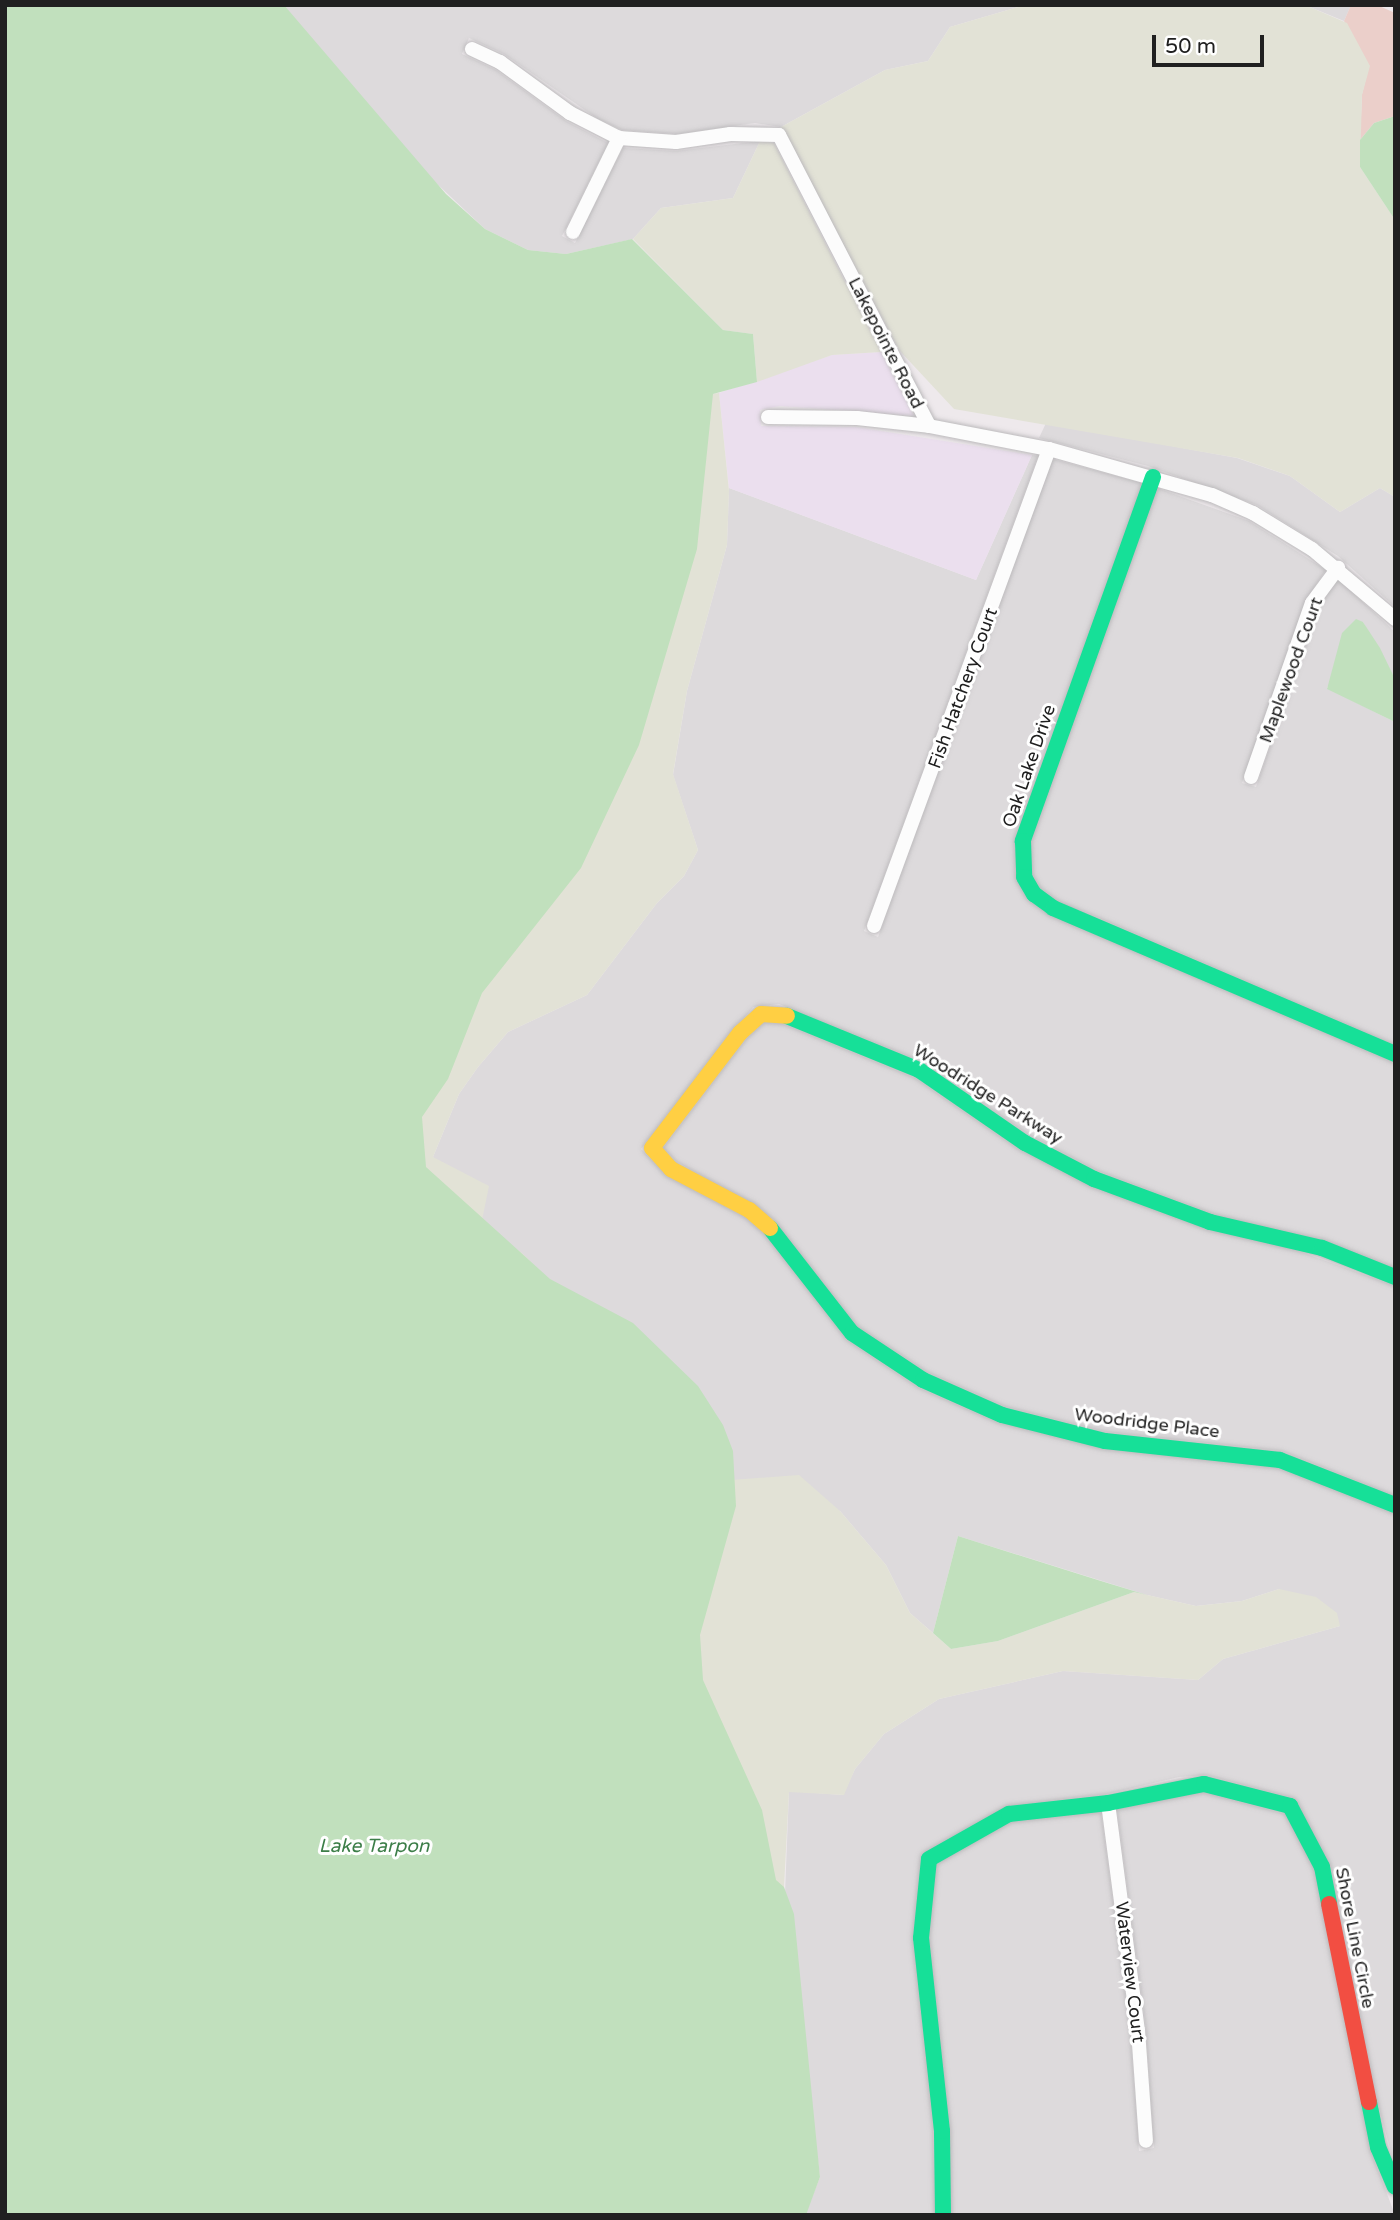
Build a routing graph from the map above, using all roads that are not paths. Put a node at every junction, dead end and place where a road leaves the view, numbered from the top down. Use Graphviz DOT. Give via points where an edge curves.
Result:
graph roads {
  1 [pos="472,50"];
  2 [pos="619,138"];
  3 [pos="573,232"];
  4 [pos="768,417"];
  5 [pos="929,426"];
  6 [pos="1049,449"];
  7 [pos="1153,477"];
  8 [pos="1338,568"];
  9 [pos="1395,619"];
  10 [pos="1251,777"];
  11 [pos="874,926"];
  12 [pos="1395,1054"];
  13 [pos="652,1148"];
  14 [pos="1395,1277"];
  15 [pos="1395,1505"];
  16 [pos="1108,1803"];
  17 [pos="1146,2141"];
  18 [pos="1395,2186"];
  19 [pos="943,2215"];
  1 -- 2 [label="street, Lakepointe Road" via="500,62 570,113"];
  2 -- 3 [label="street"];
  2 -- 5 [label="street, Lakepointe Road" via="676,142 730,134 779,135"];
  4 -- 5 [label="street" via="857,418"];
  5 -- 6 [label="street, Lakepointe Road"];
  6 -- 7 [label="street, Lakepointe Road"];
  6 -- 11 [label="street, Fish Hatchery Court"];
  7 -- 8 [label="street, Lakepointe Road" via="1253,513"];
  7 -- 12 [label="street, Oak Lake Drive" via="1023,841 1024,877 1034,894 1053,908"];
  8 -- 9 [label="street, Lakepointe Road"];
  8 -- 10 [label="street, Maplewood Court" via="1312,603"];
  13 -- 14 [label="street, Woodridge Parkway" via="740,1033 761,1014 797,1017 919,1070 1025,1143 1094,1179 1210,1222 1322,1248"];
  13 -- 15 [label="street, Woodridge Place" via="671,1169 749,1210 768,1226 852,1333 923,1380 1002,1415 1048,1429 1105,1441 1280,1460"];
  16 -- 17 [label="street, Waterview Court" via="1138,2030"];
  16 -- 18 [label="street, Shore Line Circle" via="1204,1783 1290,1806 1322,1867 1378,2147"];
  16 -- 19 [label="street, Shore Line Circle" via="1009,1814 929,1859 921,1938 942,2130"];
}
